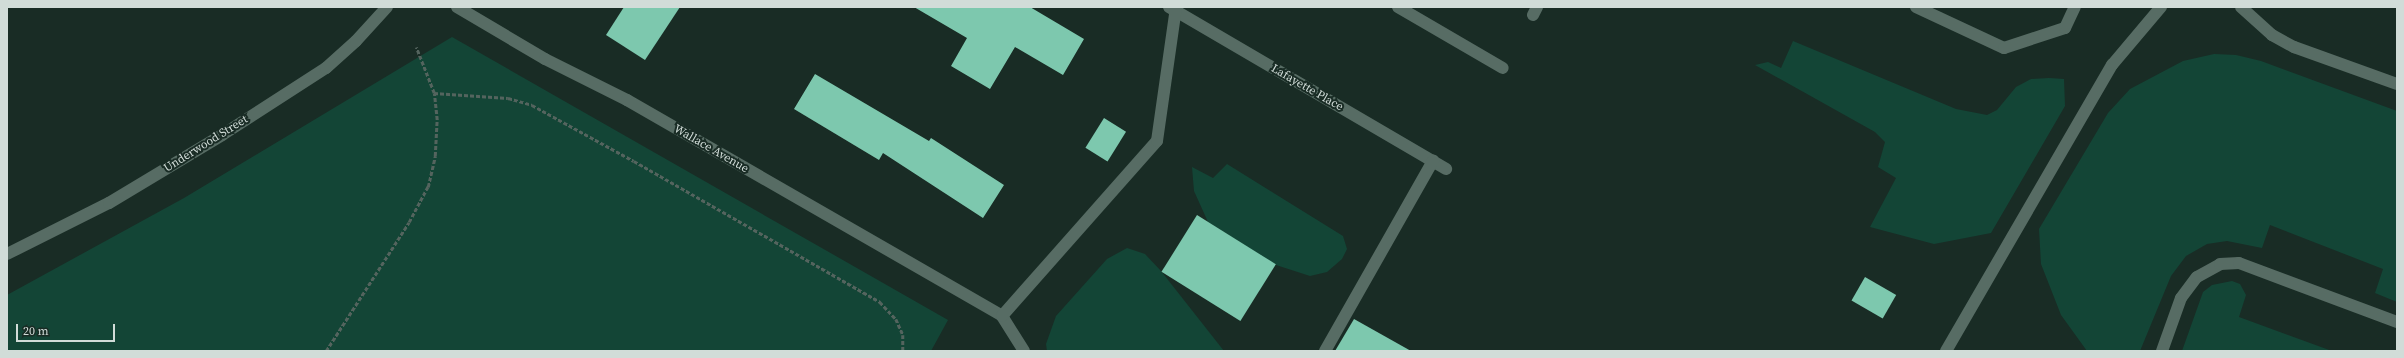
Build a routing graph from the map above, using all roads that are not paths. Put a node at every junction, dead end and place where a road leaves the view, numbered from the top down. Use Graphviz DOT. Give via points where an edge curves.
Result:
graph roads {
  1 [pos="387,7"];
  2 [pos="457,7"];
  3 [pos="1398,7"];
  4 [pos="1916,7"];
  5 [pos="2075,7"];
  6 [pos="2161,7"];
  7 [pos="2241,7"];
  8 [pos="1173,8"];
  9 [pos="1503,68"];
  10 [pos="2397,84"];
  11 [pos="1433,161"];
  12 [pos="1446,169"];
  13 [pos="7,254"];
  14 [pos="1002,316"];
  15 [pos="2397,322"];
  16 [pos="1024,351"];
  17 [pos="1325,351"];
  18 [pos="1946,351"];
  19 [pos="2162,351"];
  1 -- 13 [label="street, Underwood Street" via="356,41 326,68 109,203"];
  2 -- 14 [label="street, Wallace Avenue" via="545,59 634,104"];
  3 -- 9 [label="street"];
  4 -- 5 [label="street" via="2004,48 2065,28"];
  6 -- 18 [label="street" via="2112,65"];
  7 -- 10 [label="street" via="2272,35 2294,47"];
  8 -- 11 [label="street, Lafayette Place"];
  8 -- 14 [label="street" via="1157,141"];
  11 -- 12 [label="street, Lafayette Place"];
  11 -- 17 [label="street"];
  14 -- 16 [label="street"];
  15 -- 19 [label="street" via="2239,263 2220,264 2196,277 2181,298"];
}
